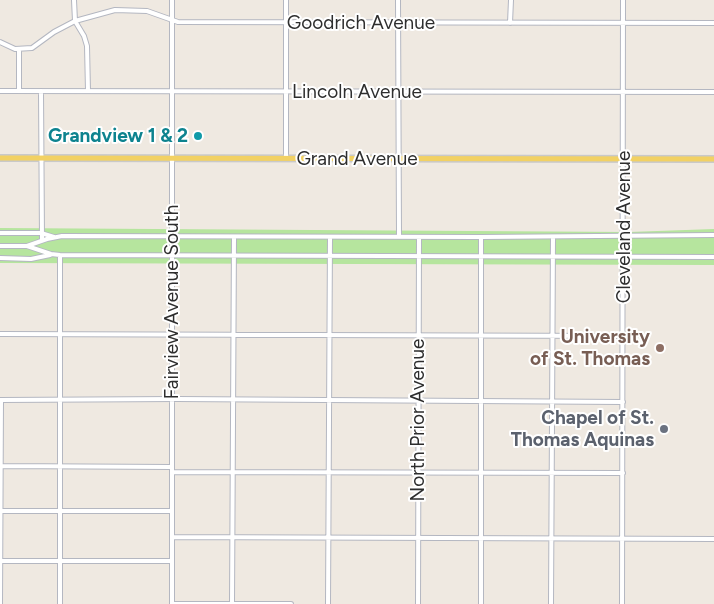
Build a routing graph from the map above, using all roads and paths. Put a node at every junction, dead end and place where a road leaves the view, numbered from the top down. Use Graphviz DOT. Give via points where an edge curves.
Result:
graph roads {
  1 [pos="74,0"];
  2 [pos="172,0"];
  3 [pos="286,0"];
  4 [pos="398,0"];
  5 [pos="511,0"];
  6 [pos="623,0"];
  7 [pos="172,19"];
  8 [pos="75,22"];
  9 [pos="286,22"];
  10 [pos="398,23"];
  11 [pos="510,23"];
  12 [pos="624,23"];
  13 [pos="714,23"];
  14 [pos="0,42"];
  15 [pos="19,50"];
  16 [pos="0,91"];
  17 [pos="19,91"];
  18 [pos="42,91"];
  19 [pos="88,91"];
  20 [pos="172,91"];
  21 [pos="287,92"];
  22 [pos="400,92"];
  23 [pos="624,92"];
  24 [pos="714,92"];
  25 [pos="0,158"];
  26 [pos="42,158"];
  27 [pos="172,158"];
  28 [pos="286,158"];
  29 [pos="399,159"];
  30 [pos="623,160"];
  31 [pos="714,160"];
  32 [pos="0,233"];
  33 [pos="42,233"];
  34 [pos="172,236"];
  35 [pos="399,236"];
  36 [pos="714,236"];
  37 [pos="56,237"];
  38 [pos="234,237"];
  39 [pos="330,237"];
  40 [pos="419,237"];
  41 [pos="481,237"];
  42 [pos="553,237"];
  43 [pos="624,237"];
  44 [pos="42,240"];
  45 [pos="0,246"];
  46 [pos="27,246"];
  47 [pos="51,254"];
  48 [pos="60,255"];
  49 [pos="234,255"];
  50 [pos="172,256"];
  51 [pos="330,256"];
  52 [pos="419,256"];
  53 [pos="481,256"];
  54 [pos="553,256"];
  55 [pos="624,256"];
  56 [pos="714,257"];
  57 [pos="0,258"];
  58 [pos="0,334"];
  59 [pos="60,334"];
  60 [pos="233,334"];
  61 [pos="330,334"];
  62 [pos="172,335"];
  63 [pos="419,335"];
  64 [pos="481,335"];
  65 [pos="552,336"];
  66 [pos="623,336"];
  67 [pos="0,400"];
  68 [pos="60,400"];
  69 [pos="172,400"];
  70 [pos="233,400"];
  71 [pos="330,400"];
  72 [pos="418,401"];
  73 [pos="481,401"];
  74 [pos="552,401"];
  75 [pos="623,402"];
  76 [pos="0,466"];
  77 [pos="60,466"];
  78 [pos="172,469"];
  79 [pos="232,472"];
  80 [pos="329,472"];
  81 [pos="418,472"];
  82 [pos="481,473"];
  83 [pos="552,473"];
  84 [pos="623,473"];
  85 [pos="0,511"];
  86 [pos="59,511"];
  87 [pos="172,512"];
  88 [pos="172,537"];
  89 [pos="233,538"];
  90 [pos="329,538"];
  91 [pos="418,538"];
  92 [pos="481,539"];
  93 [pos="552,539"];
  94 [pos="623,539"];
  95 [pos="714,539"];
  96 [pos="172,560"];
  97 [pos="0,561"];
  98 [pos="59,561"];
  99 [pos="0,604"];
  100 [pos="60,604"];
  101 [pos="172,604"];
  102 [pos="232,604"];
  103 [pos="291,604"];
  104 [pos="328,604"];
  105 [pos="418,604"];
  106 [pos="480,604"];
  107 [pos="551,604"];
  108 [pos="622,604"];
  1 -- 8 [label="street"];
  2 -- 7 [label="street, Fairview Avenue South"];
  3 -- 9 [label="street"];
  4 -- 10 [label="street"];
  5 -- 11 [label="street"];
  6 -- 12 [label="street, Cleveland Avenue"];
  7 -- 8 [label="street, Goodrich Avenue" via="147,12 115,10"];
  7 -- 9 [label="street, Goodrich Avenue" via="178,22"];
  7 -- 20 [label="street, Fairview Avenue South"];
  8 -- 15 [label="street, Goodrich Avenue" via="32,48"];
  8 -- 19 [label="street" via="87,46"];
  9 -- 10 [label="street, Goodrich Avenue"];
  9 -- 21 [label="street"];
  10 -- 11 [label="street, Goodrich Avenue"];
  10 -- 22 [label="street"];
  11 -- 12 [label="street, Goodrich Avenue"];
  12 -- 13 [label="street, Goodrich Avenue"];
  12 -- 23 [label="street, Cleveland Avenue"];
  14 -- 15 [label="street"];
  15 -- 17 [label="street"];
  16 -- 17 [label="street, Lincoln Avenue"];
  17 -- 18 [label="street, Lincoln Avenue"];
  18 -- 19 [label="street, Lincoln Avenue"];
  18 -- 26 [label="street"];
  19 -- 20 [label="street, Lincoln Avenue"];
  20 -- 21 [label="street, Lincoln Avenue"];
  20 -- 27 [label="street, Fairview Avenue South"];
  21 -- 22 [label="street, Lincoln Avenue"];
  21 -- 28 [label="street"];
  22 -- 23 [label="street, Lincoln Avenue"];
  22 -- 29 [label="street"];
  23 -- 24 [label="street, Lincoln Avenue"];
  23 -- 30 [label="street, Cleveland Avenue"];
  25 -- 26 [label="main road, Grand Avenue"];
  26 -- 27 [label="main road, Grand Avenue"];
  26 -- 33 [label="street"];
  27 -- 28 [label="main road, Grand Avenue"];
  27 -- 34 [label="street, Fairview Avenue South"];
  28 -- 29 [label="main road, Grand Avenue"];
  29 -- 30 [label="main road, Grand Avenue"];
  29 -- 35 [label="street"];
  30 -- 31 [label="main road, Grand Avenue"];
  30 -- 43 [label="street, Cleveland Avenue"];
  32 -- 33 [label="street"];
  33 -- 37 [label="street"];
  33 -- 44 [label="street"];
  34 -- 37 [label="street"];
  34 -- 38 [label="street"];
  34 -- 50 [label="street, Fairview Avenue South"];
  35 -- 39 [label="street"];
  35 -- 40 [label="street"];
  36 -- 43 [label="street"];
  37 -- 44 [label="street"];
  38 -- 39 [label="street"];
  38 -- 49 [label="street"];
  39 -- 51 [label="street"];
  40 -- 41 [label="street"];
  40 -- 52 [label="street, North Prior Avenue"];
  41 -- 42 [label="street"];
  41 -- 53 [label="street"];
  42 -- 43 [label="street"];
  42 -- 54 [label="street"];
  43 -- 55 [label="street, Cleveland Avenue"];
  44 -- 46 [label="street"];
  45 -- 46 [label="street"];
  46 -- 47 [label="street"];
  47 -- 48 [label="street"];
  47 -- 57 [label="street" via="32,259"];
  48 -- 50 [label="street"];
  48 -- 59 [label="street"];
  49 -- 50 [label="street"];
  49 -- 51 [label="street"];
  49 -- 60 [label="street"];
  50 -- 62 [label="street, Fairview Avenue South"];
  51 -- 52 [label="street"];
  51 -- 61 [label="street"];
  52 -- 53 [label="street"];
  52 -- 63 [label="street, North Prior Avenue"];
  53 -- 54 [label="street"];
  53 -- 64 [label="street"];
  54 -- 55 [label="street"];
  54 -- 65 [label="street"];
  55 -- 56 [label="street"];
  55 -- 66 [label="street, Cleveland Avenue"];
  58 -- 59 [label="street"];
  59 -- 62 [label="street"];
  59 -- 68 [label="street"];
  60 -- 61 [label="street"];
  60 -- 62 [label="street"];
  60 -- 70 [label="street"];
  61 -- 63 [label="street"];
  61 -- 71 [label="street"];
  62 -- 69 [label="street, Fairview Avenue South"];
  63 -- 64 [label="street"];
  63 -- 72 [label="street, North Prior Avenue"];
  64 -- 65 [label="street"];
  64 -- 73 [label="street"];
  65 -- 66 [label="street"];
  65 -- 74 [label="street"];
  66 -- 75 [label="street, Cleveland Avenue"];
  67 -- 68 [label="street"];
  67 -- 76 [label="street"];
  68 -- 69 [label="street"];
  68 -- 77 [label="street"];
  69 -- 70 [label="street"];
  69 -- 78 [label="street, Fairview Avenue South"];
  70 -- 71 [label="street"];
  70 -- 79 [label="street"];
  71 -- 72 [label="street"];
  71 -- 80 [label="street"];
  72 -- 73 [label="street"];
  72 -- 81 [label="street, North Prior Avenue"];
  73 -- 74 [label="street"];
  73 -- 82 [label="street"];
  74 -- 75 [label="street"];
  74 -- 83 [label="street"];
  75 -- 84 [label="street, Cleveland Avenue"];
  76 -- 77 [label="street"];
  76 -- 85 [label="street"];
  77 -- 78 [label="street"];
  77 -- 86 [label="street"];
  78 -- 79 [label="street"];
  78 -- 87 [label="street, Fairview Avenue South"];
  79 -- 80 [label="street"];
  79 -- 89 [label="street"];
  80 -- 81 [label="street"];
  80 -- 90 [label="street"];
  81 -- 82 [label="street"];
  81 -- 91 [label="street, North Prior Avenue"];
  82 -- 83 [label="street"];
  82 -- 92 [label="street"];
  83 -- 84 [label="street"];
  83 -- 93 [label="street"];
  84 -- 94 [label="street, Cleveland Avenue"];
  85 -- 86 [label="street"];
  85 -- 97 [label="street"];
  86 -- 87 [label="street"];
  86 -- 98 [label="street"];
  87 -- 88 [label="street, Fairview Avenue South"];
  88 -- 89 [label="street"];
  88 -- 96 [label="street, Fairview Avenue South"];
  89 -- 90 [label="street"];
  89 -- 102 [label="street"];
  90 -- 91 [label="street"];
  90 -- 104 [label="street"];
  91 -- 92 [label="street"];
  91 -- 105 [label="street, North Prior Avenue"];
  92 -- 93 [label="street"];
  92 -- 106 [label="street"];
  93 -- 94 [label="street"];
  93 -- 107 [label="street"];
  94 -- 95 [label="street"];
  94 -- 108 [label="street, Cleveland Avenue"];
  96 -- 98 [label="street"];
  96 -- 101 [label="street, Fairview Avenue South"];
  97 -- 98 [label="street"];
  97 -- 99 [label="street"];
  98 -- 100 [label="street"];
  101 -- 102 [label="street"];
  102 -- 103 [label="street"];
}
